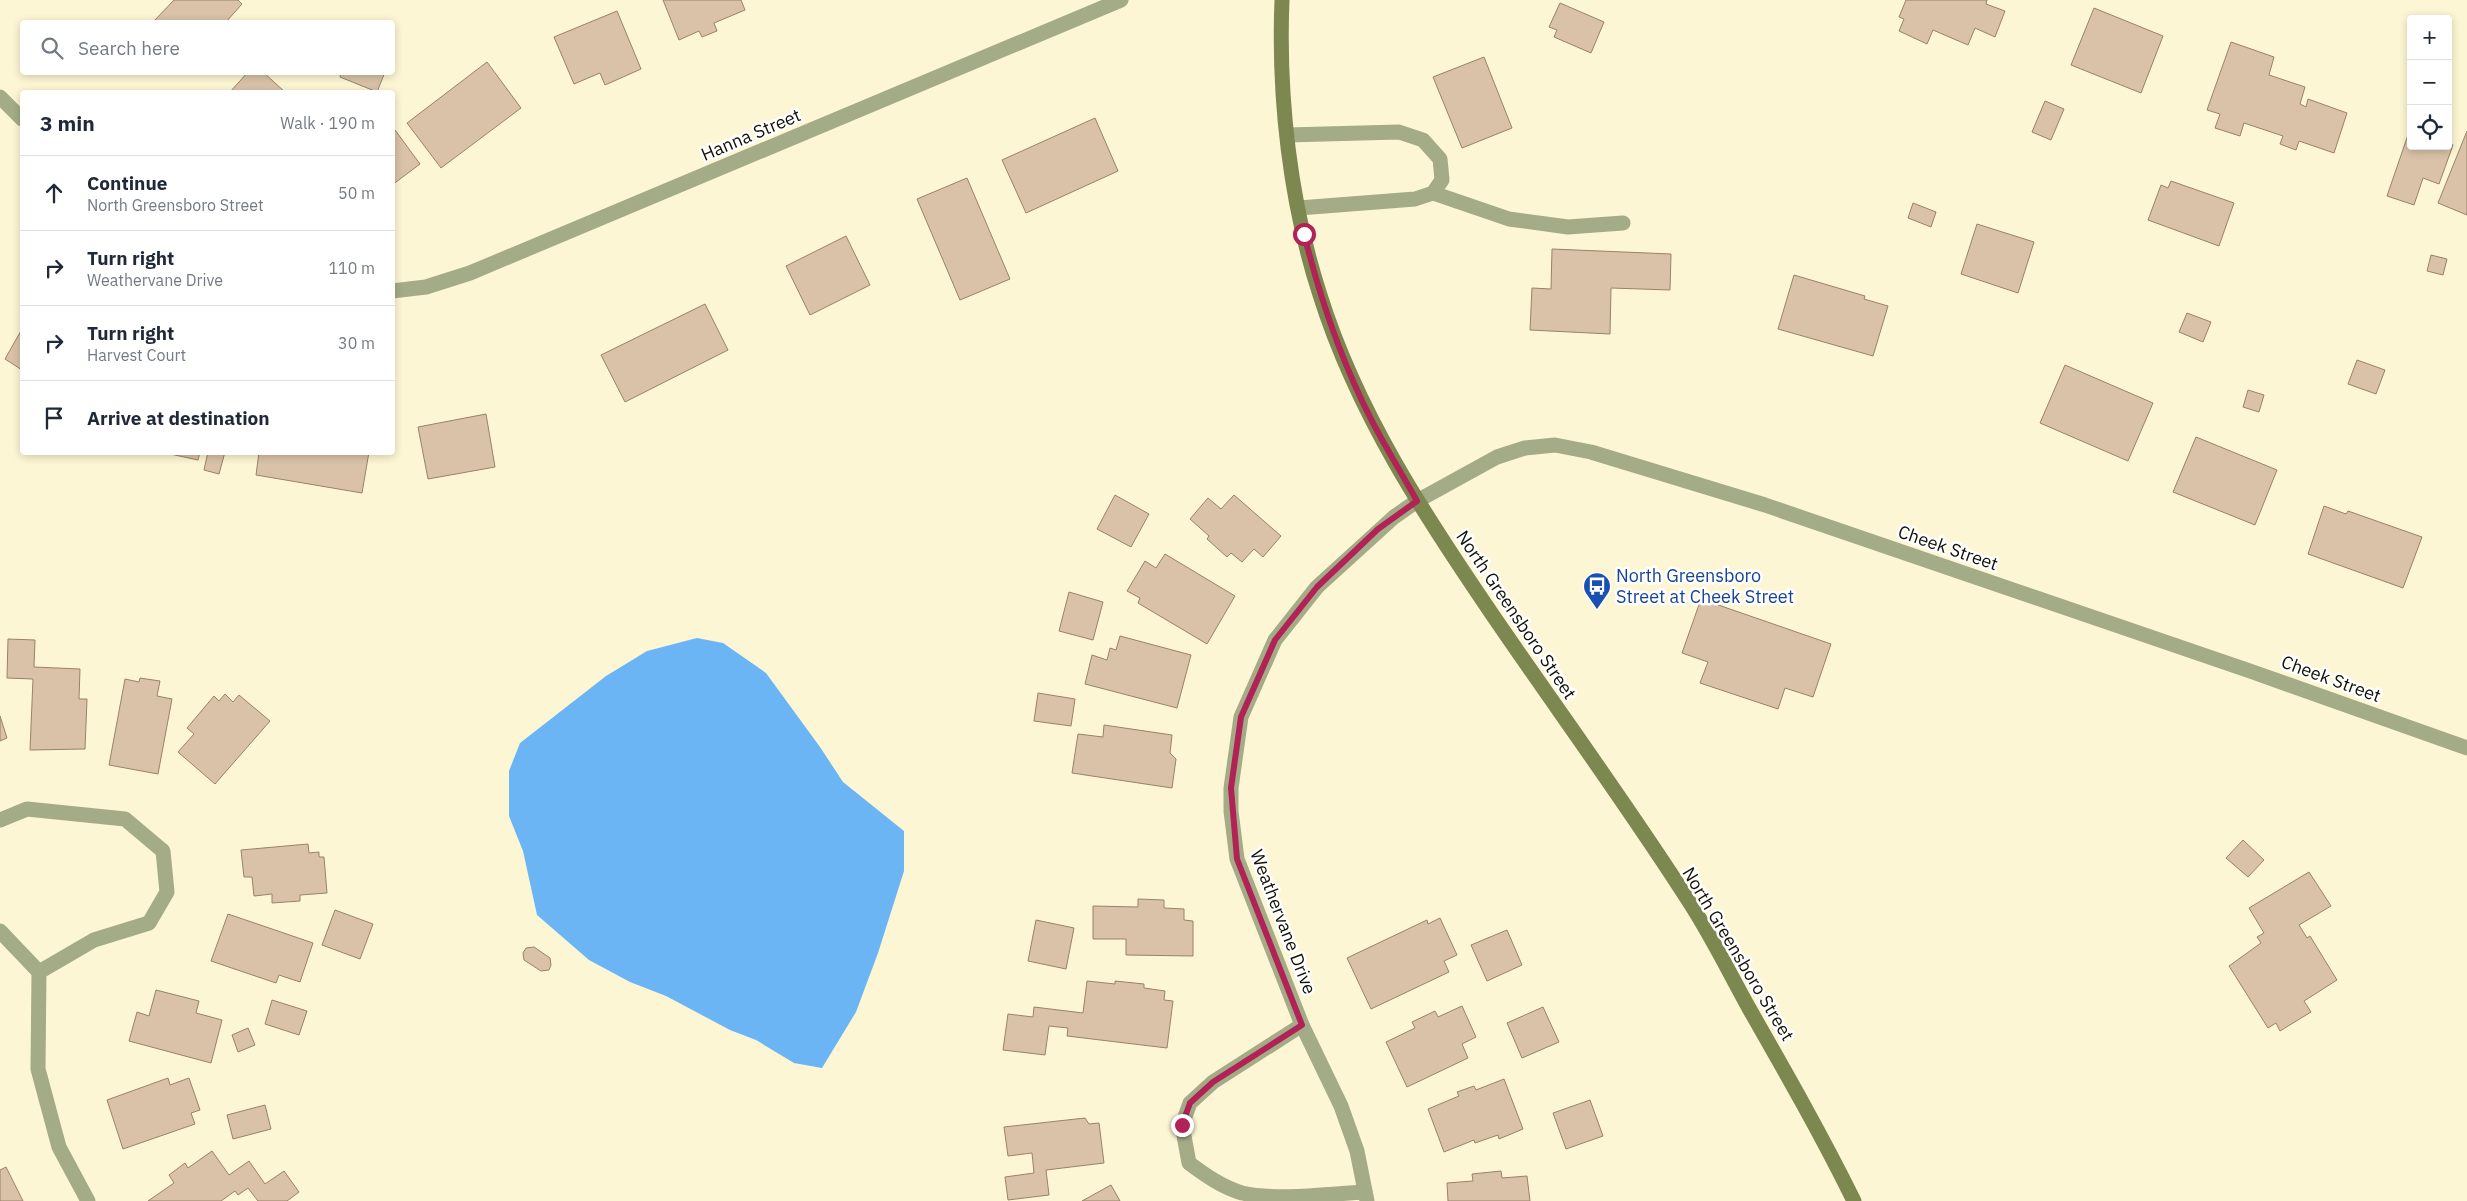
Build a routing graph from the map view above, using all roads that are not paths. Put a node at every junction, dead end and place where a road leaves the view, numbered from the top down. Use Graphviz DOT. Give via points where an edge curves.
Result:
graph roads {
  1 [pos="1121,0"];
  2 [pos="1282,0"];
  3 [pos="0,97"];
  4 [pos="20,117"];
  5 [pos="1287,135"];
  6 [pos="1433,193"];
  7 [pos="1299,208"];
  8 [pos="1622,223"];
  9 [pos="395,291"];
  10 [pos="1417,501"];
  11 [pos="2467,748"];
  12 [pos="0,820"];
  13 [pos="0,930"];
  14 [pos="39,972"];
  15 [pos="1302,1025"];
  16 [pos="1366,1196"];
  17 [pos="88,1201"];
  18 [pos="1854,1201"];
  1 -- 9 [label="street, Hanna Street" via="470,273 426,287"];
  2 -- 5 [label="main road, North Greensboro Street" via="1282,87"];
  3 -- 4 [label="street"];
  5 -- 6 [label="street" via="1399,132 1423,140 1440,159 1442,180"];
  5 -- 7 [label="main road, North Greensboro Street"];
  6 -- 7 [label="street" via="1415,199"];
  6 -- 8 [label="street" via="1508,219 1568,227"];
  7 -- 10 [label="main road, North Greensboro Street" via="1320,295 1345,363 1371,420"];
  10 -- 11 [label="street, Cheek Street" via="1497,457 1525,448 1555,445 1591,452 1765,505 2250,670"];
  10 -- 15 [label="street, Weathervane Drive" via="1378,529 1317,587 1275,640 1241,717 1231,788 1237,859"];
  10 -- 18 [label="main road, North Greensboro Street" via="1691,905 1823,1138"];
  12 -- 14 [label="street" via="27,809 125,819 163,851 167,892 149,922 94,940"];
  13 -- 14 [label="street"];
  14 -- 17 [label="street" via="38,1069 59,1148"];
  15 -- 16 [label="street, Weathervane Drive" via="1341,1106 1357,1151"];
  15 -- 16 [label="street" via="1213,1082 1190,1103 1182,1125 1188,1163 1208,1178 1243,1193 1278,1198"];
}
